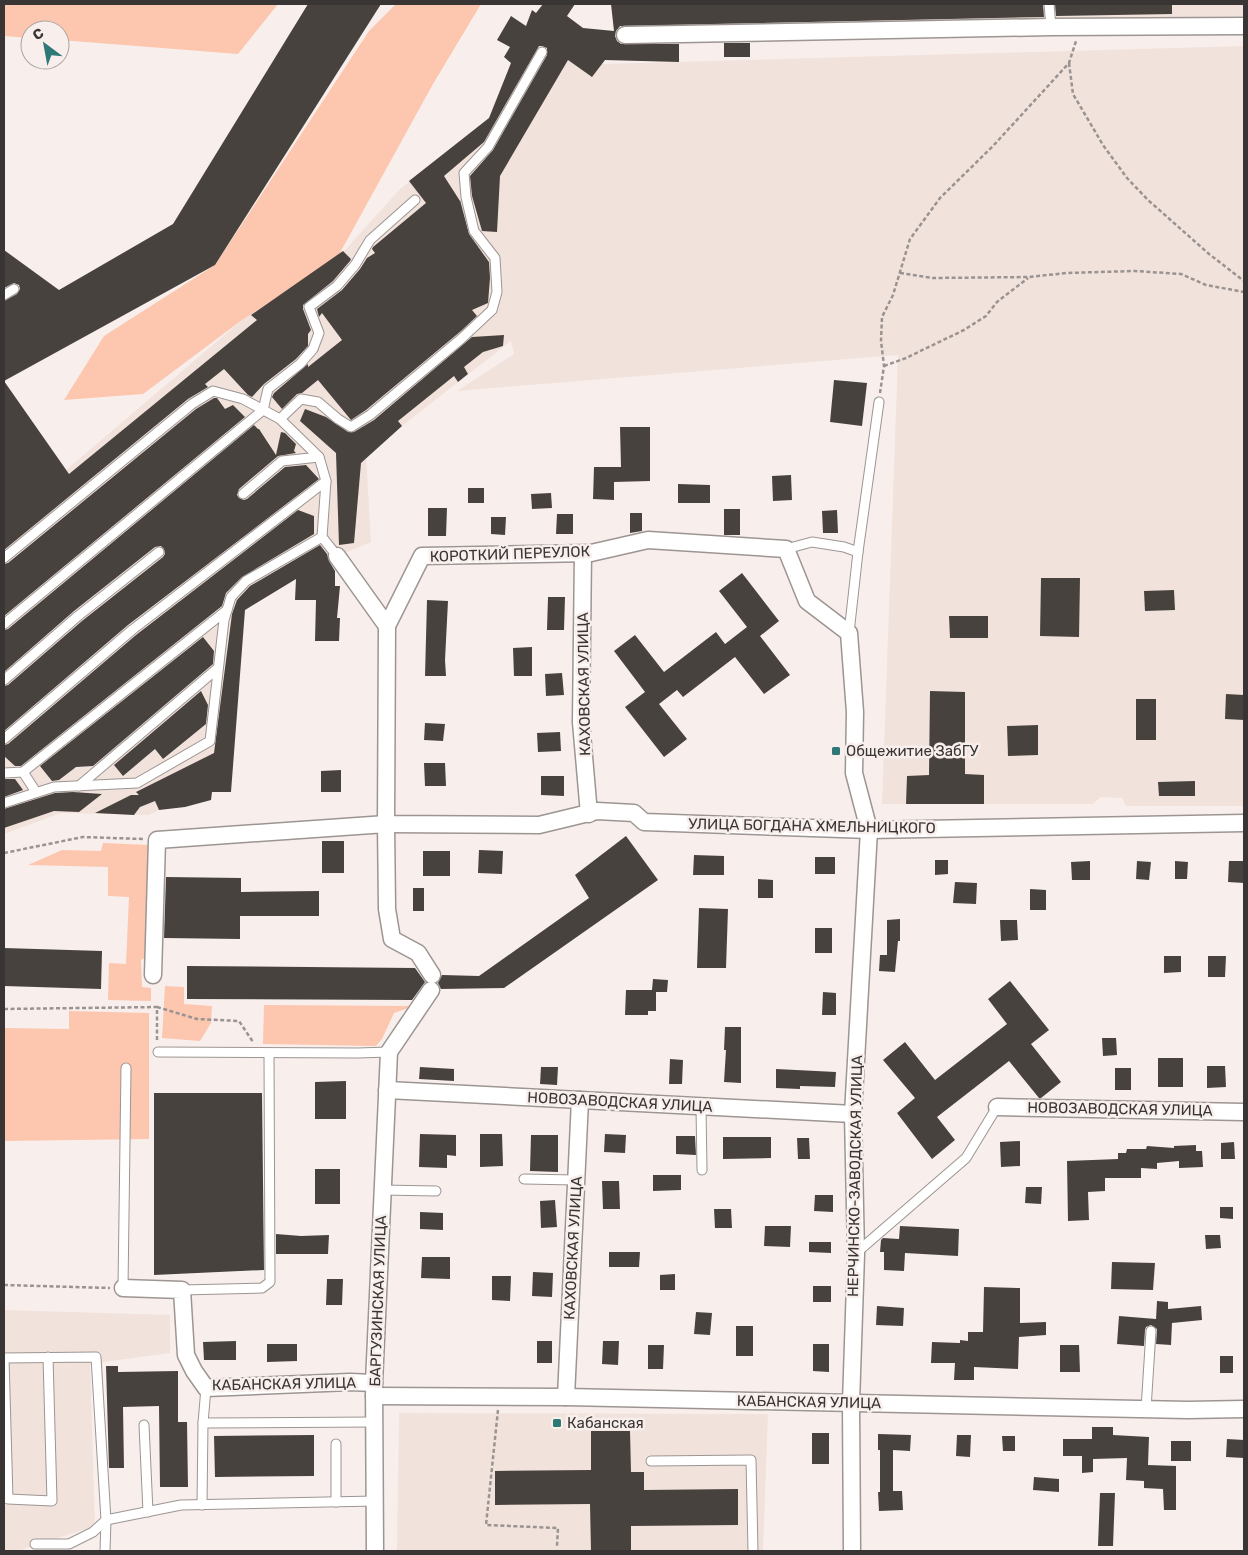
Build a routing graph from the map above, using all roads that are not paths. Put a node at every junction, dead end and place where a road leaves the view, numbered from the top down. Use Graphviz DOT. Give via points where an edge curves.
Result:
graph roads {
  1 [pos="1050,4"];
  2 [pos="1244,26"];
  3 [pos="1051,27"];
  4 [pos="626,35"];
  5 [pos="542,52"];
  6 [pos="415,200"];
  7 [pos="14,289"];
  8 [pos="4,296"];
  9 [pos="879,402"];
  10 [pos="263,410"];
  11 [pos="280,419"];
  12 [pos="320,457"];
  13 [pos="326,481"];
  14 [pos="243,494"];
  15 [pos="322,537"];
  16 [pos="786,548"];
  17 [pos="159,552"];
  18 [pos="858,552"];
  19 [pos="583,553"];
  20 [pos="337,556"];
  21 [pos="4,558"];
  22 [pos="227,610"];
  23 [pos="4,624"];
  24 [pos="387,626"];
  25 [pos="849,633"];
  26 [pos="218,668"];
  27 [pos="4,680"];
  28 [pos="4,739"];
  29 [pos="23,772"];
  30 [pos="4,773"];
  31 [pos="79,786"];
  32 [pos="36,792"];
  33 [pos="4,803"];
  34 [pos="589,814"];
  35 [pos="1244,823"];
  36 [pos="386,824"];
  37 [pos="869,830"];
  38 [pos="153,975"];
  39 [pos="158,1052"];
  40 [pos="389,1052"];
  41 [pos="265,1053"];
  42 [pos="126,1068"];
  43 [pos="387,1090"];
  44 [pos="580,1100"];
  45 [pos="701,1106"];
  46 [pos="997,1107"];
  47 [pos="1244,1112"];
  48 [pos="853,1114"];
  49 [pos="702,1170"];
  50 [pos="524,1179"];
  51 [pos="576,1180"];
  52 [pos="382,1190"];
  53 [pos="436,1191"];
  54 [pos="856,1254"];
  55 [pos="122,1288"];
  56 [pos="182,1290"];
  57 [pos="1151,1330"];
  58 [pos="48,1357"];
  59 [pos="4,1358"];
  60 [pos="206,1388"];
  61 [pos="374,1390"];
  62 [pos="566,1397"];
  63 [pos="851,1403"];
  64 [pos="1146,1409"];
  65 [pos="1244,1409"];
  66 [pos="374,1422"];
  67 [pos="203,1423"];
  68 [pos="144,1425"];
  69 [pos="336,1444"];
  70 [pos="651,1460"];
  71 [pos="336,1502"];
  72 [pos="375,1502"];
  73 [pos="202,1504"];
  74 [pos="148,1512"];
  75 [pos="106,1520"];
  76 [pos="35,1544"];
  77 [pos="106,1551"];
  78 [pos="375,1551"];
  79 [pos="753,1551"];
  80 [pos="852,1551"];
  1 -- 3 [label="lane"];
  2 -- 3 [label="street"];
  3 -- 4 [label="street"];
  5 -- 11 [label="lane" via="488,147 464,173 474,231 495,258 497,292 492,310 370,415 351,427 318,402 301,399"];
  6 -- 10 [label="lane" via="370,240 356,265 337,286 309,307 319,333 313,349 300,364 268,389"];
  7 -- 8 [label="lane"];
  9 -- 18 [label="lane"];
  10 -- 11 [label="lane"];
  10 -- 21 [label="lane" via="243,399 213,391 192,404"];
  10 -- 23 [label="lane"];
  11 -- 12 [label="lane"];
  12 -- 13 [label="lane"];
  12 -- 14 [label="lane" via="282,461"];
  13 -- 15 [label="lane"];
  13 -- 28 [label="lane" via="132,630"];
  15 -- 20 [label="lane"];
  15 -- 22 [label="lane" via="246,581 231,597"];
  16 -- 18 [label="lane" via="812,542"];
  16 -- 19 [label="street, КОРОТКИЙ ПЕРЕУЛОК" via="648,540"];
  16 -- 25 [label="street" via="807,601"];
  17 -- 27 [label="lane"];
  18 -- 25 [label="lane"];
  19 -- 24 [label="street, КОРОТКИЙ ПЕРЕУЛОК" via="422,556"];
  19 -- 34 [label="street, КАХОВСКАЯ УЛИЦА" via="581,722"];
  20 -- 24 [label="street"];
  22 -- 26 [label="lane"];
  22 -- 29 [label="lane"];
  24 -- 36 [label="street"];
  25 -- 37 [label="street, НЕРЧИНСКО-ЗАВОДСКАЯ УЛИЦА" via="854,773"];
  26 -- 31 [label="lane"];
  26 -- 31 [label="lane" via="210,741 137,783"];
  29 -- 30 [label="lane"];
  29 -- 32 [label="lane"];
  31 -- 32 [label="lane"];
  32 -- 33 [label="lane"];
  34 -- 36 [label="street, УЛИЦА БОГДАНА ХМЕЛЬНИЦКОГО" via="539,825"];
  34 -- 37 [label="street, УЛИЦА БОГДАНА ХМЕЛЬНИЦКОГО" via="597,811 634,813 644,822"];
  35 -- 37 [label="street, УЛИЦА БОГДАНА ХМЕЛЬНИЦКОГО"];
  36 -- 38 [label="street, УЛИЦА БОГДАНА ХМЕЛЬНИЦКОГО" via="157,840"];
  36 -- 40 [label="street" via="387,909 392,939 418,953 432,982"];
  37 -- 48 [label="street, НЕРЧИНСКО-ЗАВОДСКАЯ УЛИЦА"];
  39 -- 41 [label="lane"];
  40 -- 41 [label="lane"];
  40 -- 43 [label="street, БАРГУЗИНСКАЯ УЛИЦА"];
  41 -- 56 [label="lane" via="270,1282 262,1288"];
  42 -- 55 [label="lane"];
  43 -- 44 [label="street, НОВОЗАВОДСКАЯ УЛИЦА"];
  43 -- 52 [label="street, БАРГУЗИНСКАЯ УЛИЦА"];
  44 -- 45 [label="street, НОВОЗАВОДСКАЯ УЛИЦА"];
  44 -- 51 [label="street, КАХОВСКАЯ УЛИЦА"];
  45 -- 48 [label="street, НОВОЗАВОДСКАЯ УЛИЦА"];
  45 -- 49 [label="lane"];
  46 -- 47 [label="street, НОВОЗАВОДСКАЯ УЛИЦА"];
  46 -- 54 [label="lane" via="966,1158"];
  48 -- 54 [label="street, НЕРЧИНСКО-ЗАВОДСКАЯ УЛИЦА"];
  50 -- 51 [label="lane"];
  51 -- 62 [label="street, КАХОВСКАЯ УЛИЦА"];
  52 -- 53 [label="lane"];
  52 -- 61 [label="street, БАРГУЗИНСКАЯ УЛИЦА"];
  54 -- 63 [label="street, НЕРЧИНСКО-ЗАВОДСКАЯ УЛИЦА"];
  55 -- 56 [label="street"];
  56 -- 60 [label="street, КАБАНСКАЯ УЛИЦА" via="186,1355"];
  57 -- 64 [label="lane"];
  58 -- 59 [label="lane"];
  58 -- 59 [label="lane" via="52,1501 8,1499"];
  58 -- 75 [label="lane" via="96,1357"];
  60 -- 61 [label="street, КАБАНСКАЯ УЛИЦА" via="350,1382"];
  60 -- 67 [label="lane"];
  61 -- 62 [label="street, КАБАНСКАЯ УЛИЦА"];
  61 -- 66 [label="street, БАРГУЗИНСКАЯ УЛИЦА"];
  62 -- 63 [label="street, КАБАНСКАЯ УЛИЦА"];
  63 -- 64 [label="street, КАБАНСКАЯ УЛИЦА"];
  63 -- 80 [label="street, НЕРЧИНСКО-ЗАВОДСКАЯ УЛИЦА"];
  64 -- 65 [label="street, КАБАНСКАЯ УЛИЦА"];
  66 -- 67 [label="lane"];
  66 -- 72 [label="street, БАРГУЗИНСКАЯ УЛИЦА"];
  67 -- 73 [label="lane"];
  68 -- 74 [label="lane"];
  69 -- 71 [label="lane"];
  70 -- 79 [label="lane" via="751,1460"];
  71 -- 72 [label="lane"];
  71 -- 73 [label="lane"];
  72 -- 78 [label="street, БАРГУЗИНСКАЯ УЛИЦА"];
  73 -- 74 [label="lane"];
  74 -- 75 [label="lane"];
  75 -- 76 [label="lane" via="93,1532 68,1544"];
  75 -- 77 [label="lane"];
}
